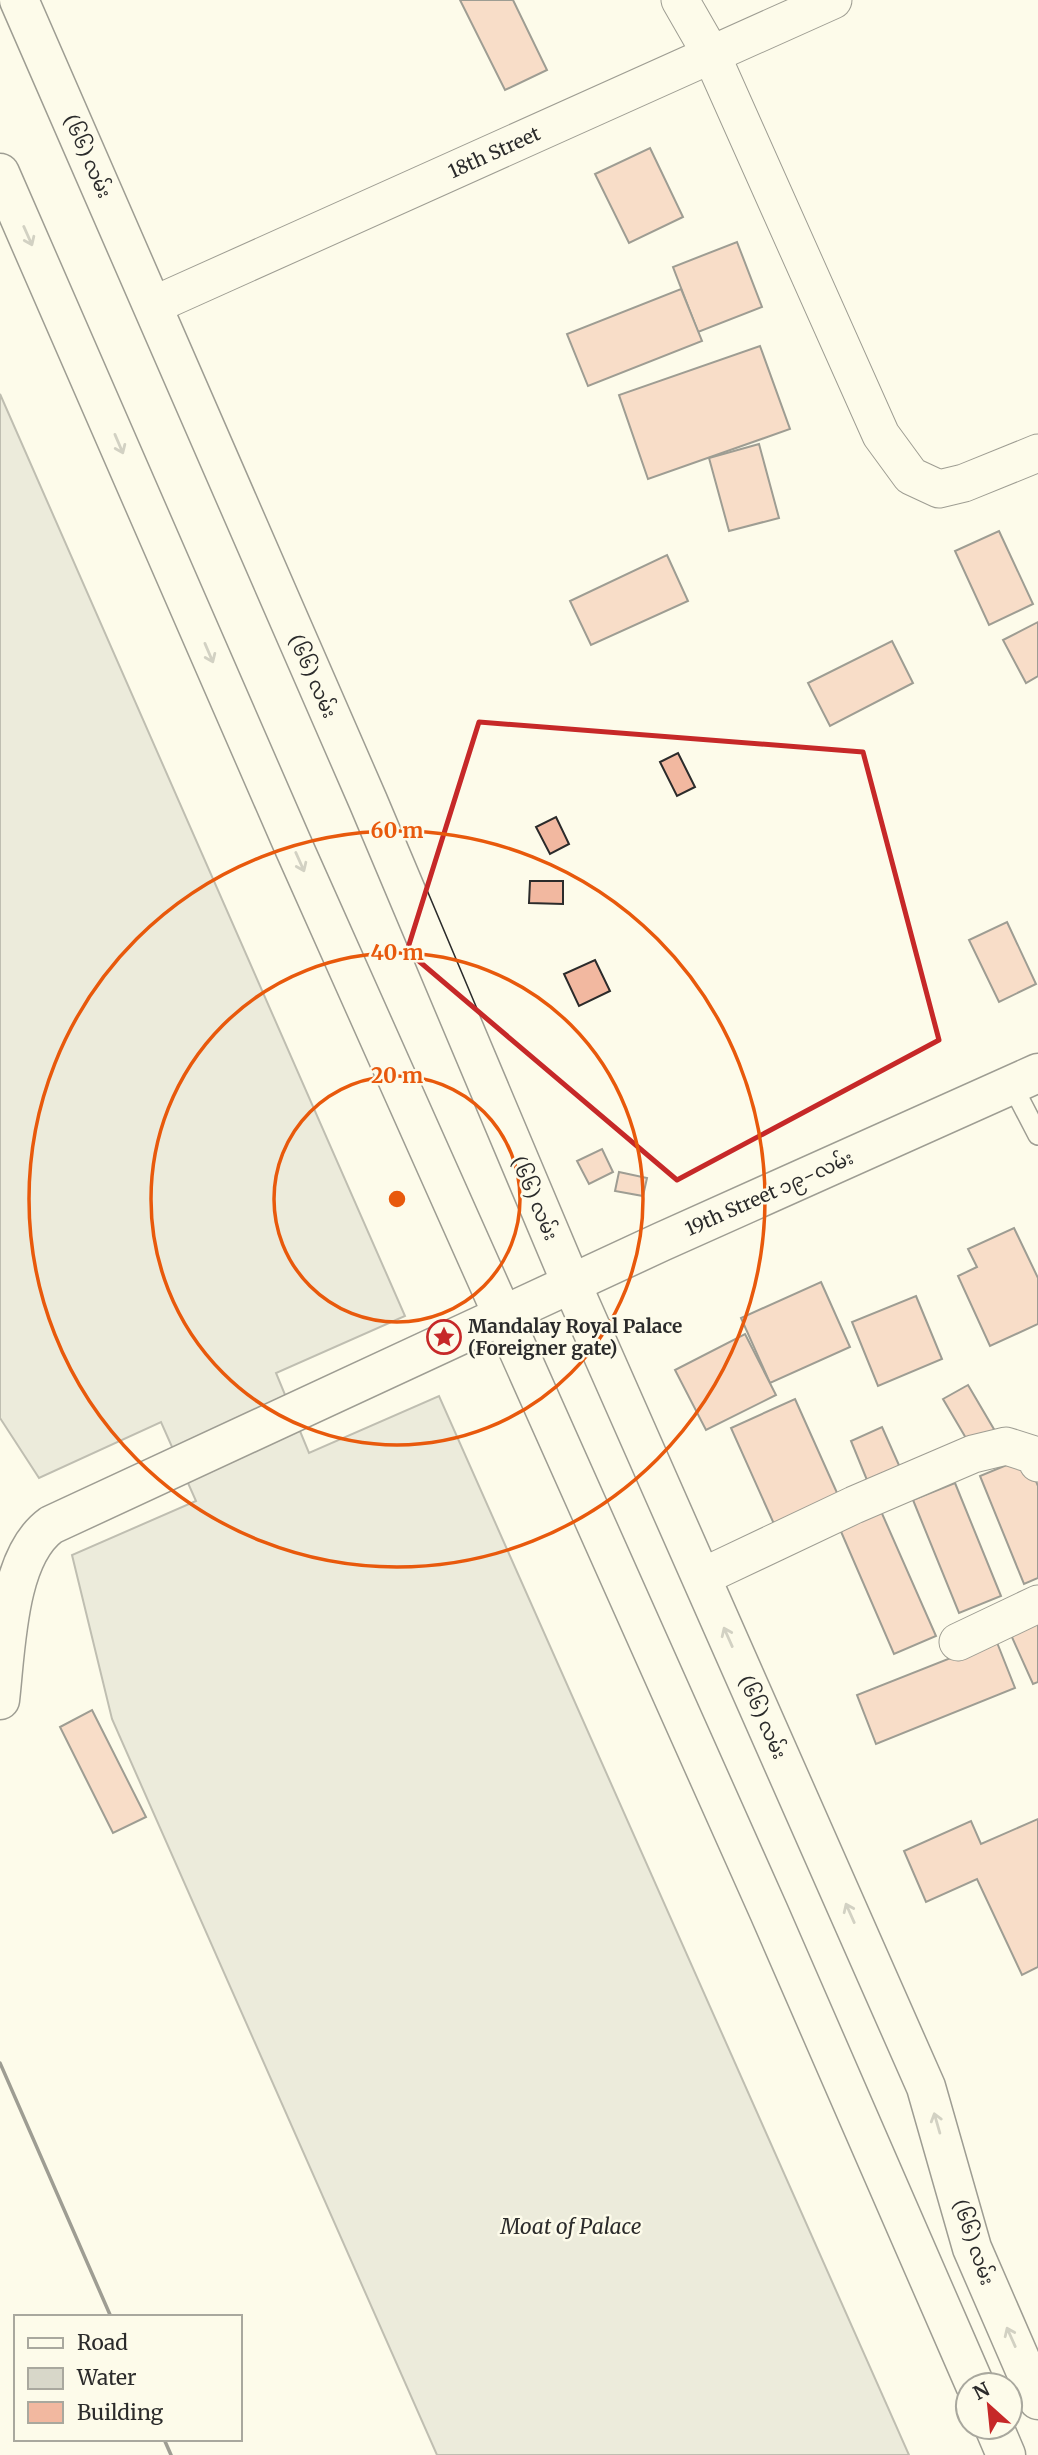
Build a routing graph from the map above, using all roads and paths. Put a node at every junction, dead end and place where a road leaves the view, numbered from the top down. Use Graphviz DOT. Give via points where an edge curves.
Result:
graph roads {
  1 [pos="19,0"];
  2 [pos="680,0"];
  3 [pos="833,0"];
  4 [pos="711,54"];
  5 [pos="0,173"];
  6 [pos="154,305"];
  7 [pos="1038,453"];
  8 [pos="1025,1079"];
  9 [pos="1038,1135"];
  10 [pos="572,1285"];
  11 [pos="502,1318"];
  12 [pos="1038,1464"];
  13 [pos="702,1577"];
  14 [pos="1038,1604"];
  15 [pos="958,1642"];
  16 [pos="0,1700"];
  17 [pos="969,2371"];
  18 [pos="1038,2400"];
  1 -- 6 [label="main road, (၆၆) လမ်း"];
  2 -- 4 [label="street"];
  3 -- 4 [label="street, 18th Street"];
  4 -- 6 [label="street, 18th Street"];
  4 -- 7 [label="street" via="881,435 901,466 939,489"];
  5 -- 11 [label="main road, one-way"];
  6 -- 10 [label="main road, (၆၆) လမ်း"];
  8 -- 9 [label="lane"];
  8 -- 10 [label="main road, 19th Street ၁၉−လမ်း"];
  10 -- 11 [label="main road, 19th Street ၁၉−လမ်း"];
  10 -- 13 [label="main road, (၆၆) လမ်း"];
  11 -- 16 [label="main road, 19th Street ၁၉−လမ်း" via="101,1500 37,1535 9,1624"];
  11 -- 17 [label="main road"];
  12 -- 13 [label="street" via="1034,1455 1006,1446 973,1454"];
  18 -- 13 [label="main road, (၆၆) လမ်း, one-way" via="972,2248 926,2087"];
  14 -- 15 [label="street"];
}
